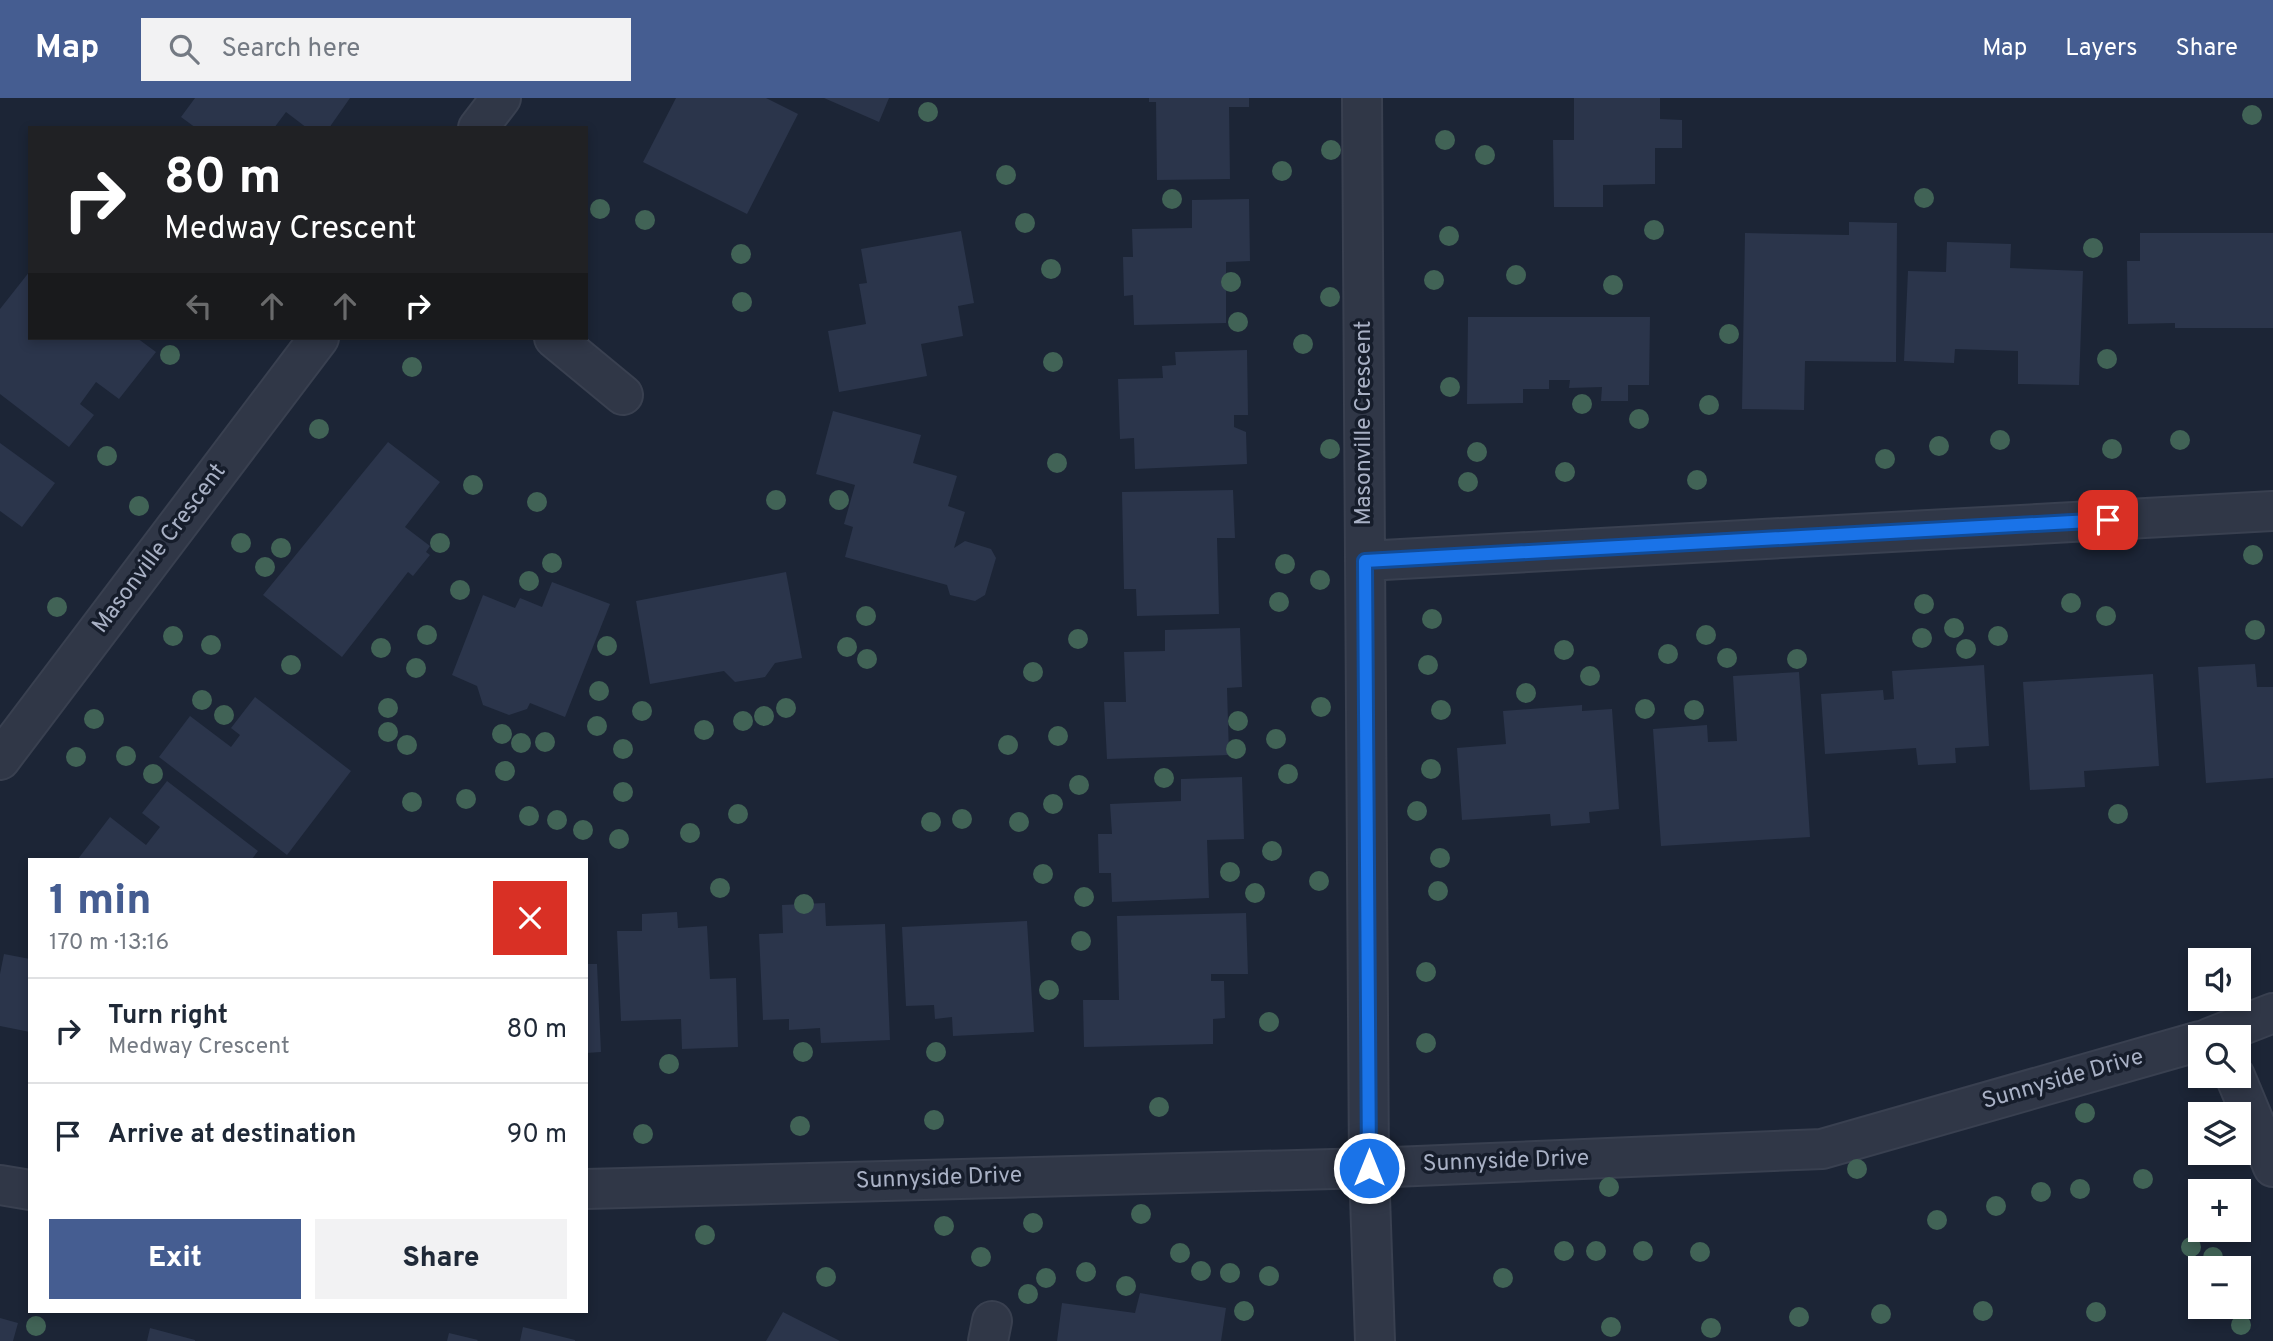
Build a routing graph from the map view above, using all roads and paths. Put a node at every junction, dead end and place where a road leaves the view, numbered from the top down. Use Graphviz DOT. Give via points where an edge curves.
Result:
graph roads {
  1 [pos="500,98"];
  2 [pos="1362,98"];
  3 [pos="479,126"];
  4 [pos="317,340"];
  5 [pos="556,340"];
  6 [pos="623,395"];
  7 [pos="2273,511"];
  8 [pos="1365,561"];
  9 [pos="0,760"];
  10 [pos="2273,1013"];
  11 [pos="2244,1025"];
  12 [pos="2188,1045"];
  13 [pos="2240,1088"];
  14 [pos="2273,1167"];
  15 [pos="1369,1168"];
  16 [pos="0,1185"];
  17 [pos="588,1189"];
  18 [pos="28,1190"];
  19 [pos="1375,1341"];
  1 -- 3 [label="street"];
  2 -- 8 [label="street, Masonville Crescent"];
  4 -- 9 [label="street, Masonville Crescent"];
  5 -- 6 [label="street"];
  7 -- 8 [label="street"];
  8 -- 15 [label="street, Masonville Crescent"];
  10 -- 11 [label="street, Sunnyside Drive"];
  12 -- 15 [label="street, Sunnyside Drive" via="1822,1149"];
  13 -- 14 [label="street"];
  15 -- 17 [label="street, Sunnyside Drive"];
  15 -- 19 [label="street, Masonville Crescent"];
  16 -- 18 [label="street"];
}
